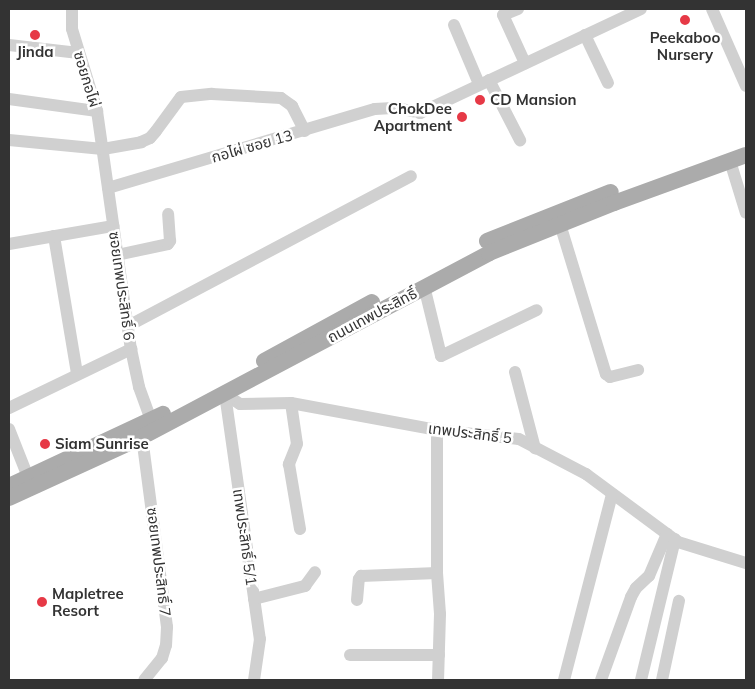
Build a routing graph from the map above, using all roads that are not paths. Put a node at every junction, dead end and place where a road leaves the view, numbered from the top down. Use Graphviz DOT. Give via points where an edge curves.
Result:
graph roads {
  1 [pos="72,9"];
  2 [pos="518,9"];
  3 [pos="641,9"];
  4 [pos="712,9"];
  5 [pos="454,25"];
  6 [pos="585,35"];
  7 [pos="9,45"];
  8 [pos="79,53"];
  9 [pos="525,63"];
  10 [pos="484,82"];
  11 [pos="608,82"];
  12 [pos="746,86"];
  13 [pos="9,99"];
  14 [pos="97,111"];
  15 [pos="305,131"];
  16 [pos="9,140"];
  17 [pos="520,140"];
  18 [pos="746,143"];
  19 [pos="103,149"];
  20 [pos="746,155"];
  21 [pos="730,161"];
  22 [pos="412,176"];
  23 [pos="108,188"];
  24 [pos="746,213"];
  25 [pos="168,214"];
  26 [pos="560,224"];
  27 [pos="113,226"];
  28 [pos="54,236"];
  29 [pos="9,244"];
  30 [pos="117,255"];
  31 [pos="424,286"];
  32 [pos="538,310"];
  33 [pos="128,326"];
  34 [pos="131,349"];
  35 [pos="638,370"];
  36 [pos="515,372"];
  37 [pos="77,374"];
  38 [pos="225,394"];
  39 [pos="291,403"];
  40 [pos="9,408"];
  41 [pos="151,420"];
  42 [pos="9,429"];
  43 [pos="437,430"];
  44 [pos="142,437"];
  45 [pos="535,448"];
  46 [pos="28,477"];
  47 [pos="9,486"];
  48 [pos="612,494"];
  49 [pos="9,498"];
  50 [pos="300,529"];
  51 [pos="671,536"];
  52 [pos="746,563"];
  53 [pos="315,572"];
  54 [pos="437,573"];
  55 [pos="254,598"];
  56 [pos="358,600"];
  57 [pos="679,601"];
  58 [pos="350,655"];
  59 [pos="439,655"];
  60 [pos="144,680"];
  61 [pos="254,680"];
  62 [pos="438,680"];
  63 [pos="564,680"];
  64 [pos="601,680"];
  65 [pos="641,680"];
  66 [pos="662,680"];
  1 -- 8 [label="street, ซอยกอไผ่" via="72,29"];
  2 -- 9 [label="street" via="503,15"];
  3 -- 6 [label="street, กอไผ่ ซอย 13"];
  4 -- 12 [label="street"];
  5 -- 10 [label="street"];
  6 -- 9 [label="street, กอไผ่ ซอย 13"];
  6 -- 11 [label="street"];
  7 -- 8 [label="street"];
  8 -- 14 [label="street, ซอยกอไผ่"];
  9 -- 10 [label="street, กอไผ่ ซอย 13"];
  10 -- 15 [label="street, กอไผ่ ซอย 13" via="420,113 397,108 375,109"];
  10 -- 17 [label="street"];
  13 -- 14 [label="street"];
  14 -- 19 [label="street, ซอยกอไผ่"];
  15 -- 19 [label="street" via="292,106 281,98 212,94 186,96 177,102 150,138"];
  15 -- 23 [label="street, กอไผ่ ซอย 13"];
  16 -- 19 [label="street"];
  18 -- 41 [label="main road, ถนนเทพประสิทธิ์" via="482,243 222,385"];
  19 -- 23 [label="street, ซอยเทพประสิทธิ์ 6"];
  20 -- 21 [label="main road, ถนนเทพประสิทธิ์"];
  21 -- 24 [label="street"];
  21 -- 26 [label="main road, ถนนเทพประสิทธิ์"];
  22 -- 33 [label="street"];
  23 -- 27 [label="street, ซอยเทพประสิทธิ์ 6"];
  25 -- 30 [label="street" via="168,244"];
  26 -- 31 [label="main road, ถนนเทพประสิทธิ์" via="489,253"];
  26 -- 35 [label="street" via="606,374"];
  27 -- 28 [label="street"];
  27 -- 30 [label="street, ซอยเทพประสิทธิ์ 6"];
  28 -- 29 [label="street"];
  28 -- 37 [label="street"];
  30 -- 33 [label="street, ซอยเทพประสิทธิ์ 6"];
  31 -- 32 [label="street" via="442,356"];
  31 -- 38 [label="main road, ถนนเทพประสิทธิ์"];
  33 -- 34 [label="street, ซอยเทพประสิทธิ์ 6"];
  34 -- 37 [label="street"];
  34 -- 41 [label="street, ซอยเทพประสิทธิ์ 6" via="139,387"];
  36 -- 45 [label="street"];
  37 -- 40 [label="street"];
  38 -- 39 [label="street, เทพประสิทธิ์ 5" via="240,404"];
  38 -- 44 [label="main road, ถนนเทพประสิทธิ์"];
  38 -- 55 [label="street, เทพประสิทธิ์ 5/1"];
  39 -- 43 [label="street, เทพประสิทธิ์ 5"];
  39 -- 50 [label="street" via="297,444 289,464"];
  41 -- 44 [label="main road"];
  41 -- 46 [label="main road, ถนนเทพประสิทธิ์"];
  42 -- 46 [label="street"];
  43 -- 45 [label="street, เทพประสิทธิ์ 5" via="519,439"];
  43 -- 54 [label="street"];
  44 -- 49 [label="main road, ถนนเทพประสิทธิ์"];
  44 -- 60 [label="street, ซอยเทพประสิทธิ์ 7" via="167,627 162,658"];
  45 -- 48 [label="street, เทพประสิทธิ์ 5" via="586,474"];
  46 -- 47 [label="main road, ถนนเทพประสิทธิ์"];
  48 -- 51 [label="street, เทพประสิทธิ์ 5"];
  48 -- 63 [label="street"];
  51 -- 52 [label="street, เทพประสิทธิ์ 5"];
  51 -- 64 [label="street" via="649,576 636,588"];
  51 -- 65 [label="street"];
  53 -- 55 [label="street" via="305,586"];
  54 -- 56 [label="street" via="361,576"];
  54 -- 59 [label="street"];
  55 -- 61 [label="street, เทพประสิทธิ์ 5/1" via="260,639"];
  57 -- 66 [label="street"];
  58 -- 59 [label="street"];
  59 -- 62 [label="street"];
}
